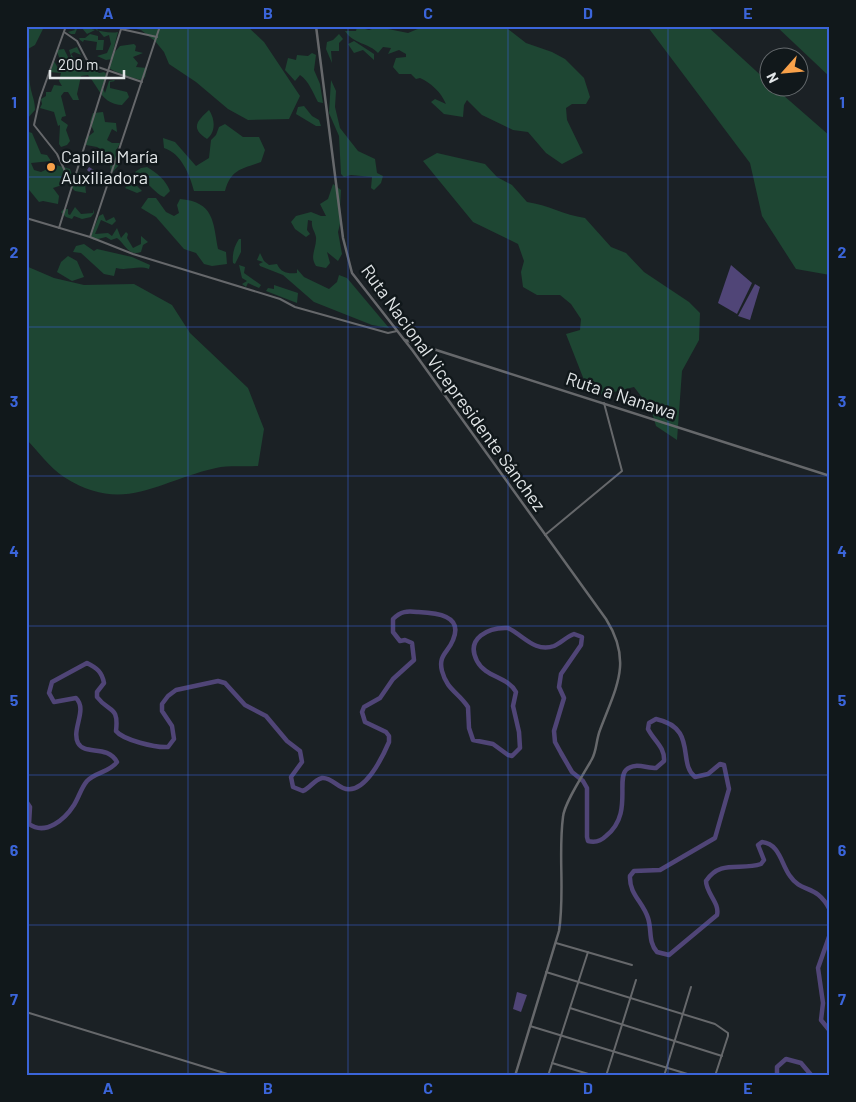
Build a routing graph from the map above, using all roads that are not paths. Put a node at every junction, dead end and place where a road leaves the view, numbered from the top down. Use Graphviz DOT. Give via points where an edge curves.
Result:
graph roads {
  1 [pos="66,26"];
  2 [pos="160,26"];
  3 [pos="316,26"];
  4 [pos="122,28"];
  5 [pos="64,32"];
  6 [pos="157,37"];
  7 [pos="108,71"];
  8 [pos="142,82"];
  9 [pos="72,186"];
  10 [pos="26,218"];
  11 [pos="59,228"];
  12 [pos="90,238"];
  13 [pos="397,331"];
  14 [pos="404,340"];
  15 [pos="417,344"];
  16 [pos="412,351"];
  17 [pos="604,403"];
  18 [pos="830,476"];
  19 [pos="545,535"];
  20 [pos="555,942"];
  21 [pos="588,952"];
  22 [pos="632,966"];
  23 [pos="546,972"];
  24 [pos="636,980"];
  25 [pos="578,982"];
  26 [pos="690,987"];
  27 [pos="631,998"];
  28 [pos="570,1008"];
  29 [pos="26,1012"];
  30 [pos="682,1014"];
  31 [pos="622,1025"];
  32 [pos="530,1026"];
  33 [pos="561,1036"];
  34 [pos="674,1041"];
  35 [pos="614,1052"];
  36 [pos="722,1056"];
  37 [pos="552,1063"];
  38 [pos="667,1068"];
  39 [pos="234,1076"];
  40 [pos="515,1076"];
  41 [pos="548,1076"];
  42 [pos="595,1076"];
  43 [pos="606,1076"];
  44 [pos="664,1076"];
  45 [pos="694,1076"];
  46 [pos="715,1076"];
  1 -- 5 [label="street"];
  2 -- 6 [label="street"];
  3 -- 13 [label="street, Ruta Nacional Vicepresidente Sánchez" via="349,266 355,279"];
  4 -- 6 [label="street"];
  4 -- 7 [label="street"];
  5 -- 7 [label="street" via="77,41 89,64"];
  5 -- 9 [label="street" via="40,98 34,125 57,154"];
  6 -- 8 [label="street"];
  7 -- 8 [label="street"];
  7 -- 9 [label="street"];
  8 -- 12 [label="street"];
  9 -- 11 [label="street"];
  10 -- 11 [label="street"];
  11 -- 12 [label="street"];
  12 -- 13 [label="street" via="296,307 388,333"];
  13 -- 14 [label="street, Ruta Nacional Vicepresidente Sánchez"];
  14 -- 15 [label="street, Ruta a Nanawa"];
  14 -- 16 [label="street, Ruta Nacional Vicepresidente Sánchez"];
  15 -- 16 [label="street"];
  15 -- 17 [label="street, Ruta a Nanawa"];
  16 -- 19 [label="street, Ruta Nacional Vicepresidente Sánchez"];
  17 -- 18 [label="street, Ruta a Nanawa"];
  17 -- 19 [label="street" via="622,471"];
  19 -- 20 [label="street, Ruta Nacional Vicepresidente Sánchez" via="606,619 618,642 621,662 594,757 578,781 563,814 562,906"];
  20 -- 21 [label="street"];
  20 -- 23 [label="street"];
  21 -- 22 [label="street"];
  21 -- 25 [label="street"];
  23 -- 25 [label="street"];
  23 -- 32 [label="street"];
  24 -- 27 [label="street"];
  25 -- 27 [label="street"];
  25 -- 28 [label="street"];
  26 -- 30 [label="street"];
  27 -- 30 [label="street"];
  27 -- 31 [label="street"];
  28 -- 31 [label="street"];
  28 -- 33 [label="street"];
  29 -- 39 [label="street"];
  30 -- 34 [label="street"];
  30 -- 36 [label="street" via="715,1024 728,1033"];
  31 -- 34 [label="street"];
  31 -- 35 [label="street"];
  32 -- 33 [label="street"];
  32 -- 40 [label="street"];
  33 -- 35 [label="street"];
  33 -- 37 [label="street"];
  34 -- 36 [label="street"];
  34 -- 38 [label="street"];
  35 -- 38 [label="street"];
  35 -- 43 [label="street"];
  36 -- 46 [label="street"];
  37 -- 41 [label="street"];
  37 -- 42 [label="street"];
  38 -- 44 [label="street"];
  38 -- 45 [label="street"];
}
